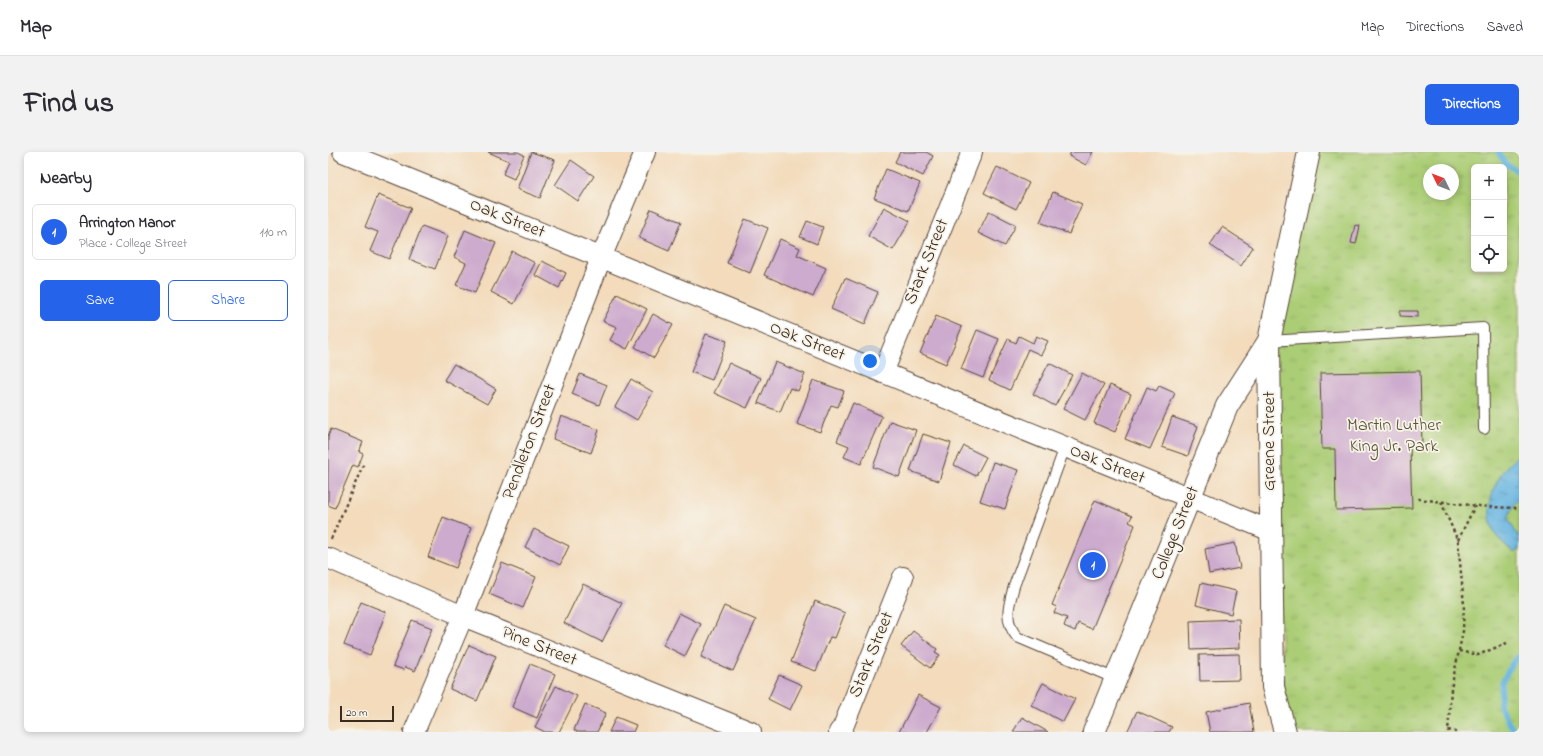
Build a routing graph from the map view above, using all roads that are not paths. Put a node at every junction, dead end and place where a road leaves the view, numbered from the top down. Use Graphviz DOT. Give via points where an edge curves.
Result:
graph roads {
  1 [pos="343,152"];
  2 [pos="644,152"];
  3 [pos="972,152"];
  4 [pos="1309,152"];
  5 [pos="601,258"];
  6 [pos="1269,340"];
  7 [pos="883,373"];
  8 [pos="1484,430"];
  9 [pos="1065,448"];
  10 [pos="1190,499"];
  11 [pos="1270,532"];
  12 [pos="330,549"];
  13 [pos="903,577"];
  14 [pos="463,616"];
  15 [pos="1116,679"];
  16 [pos="414,732"];
  17 [pos="751,732"];
  18 [pos="839,732"];
  19 [pos="1094,732"];
  20 [pos="1285,732"];
  1 -- 5 [label="street, Oak Street"];
  2 -- 5 [label="street, Pendleton Street"];
  3 -- 7 [label="street, Stark Street"];
  4 -- 6 [label="street, Greene Street"];
  5 -- 7 [label="street, Oak Street"];
  5 -- 14 [label="street, Pendleton Street"];
  6 -- 8 [label="lane" via="1483,328"];
  6 -- 10 [label="street, College Street" via="1227,406"];
  6 -- 11 [label="street, Greene Street"];
  7 -- 9 [label="street, Oak Street"];
  9 -- 10 [label="street, Oak Street"];
  9 -- 15 [label="lane" via="1014,586 1008,608 1008,622 1017,637"];
  10 -- 11 [label="street, Oak Street"];
  10 -- 15 [label="street, College Street"];
  11 -- 20 [label="street, Greene Street" via="1273,688"];
  12 -- 14 [label="street, Pine Street"];
  13 -- 18 [label="street, Stark Street"];
  14 -- 16 [label="street, Pendleton Street"];
  14 -- 17 [label="street, Pine Street"];
  15 -- 19 [label="street, College Street"];
}
